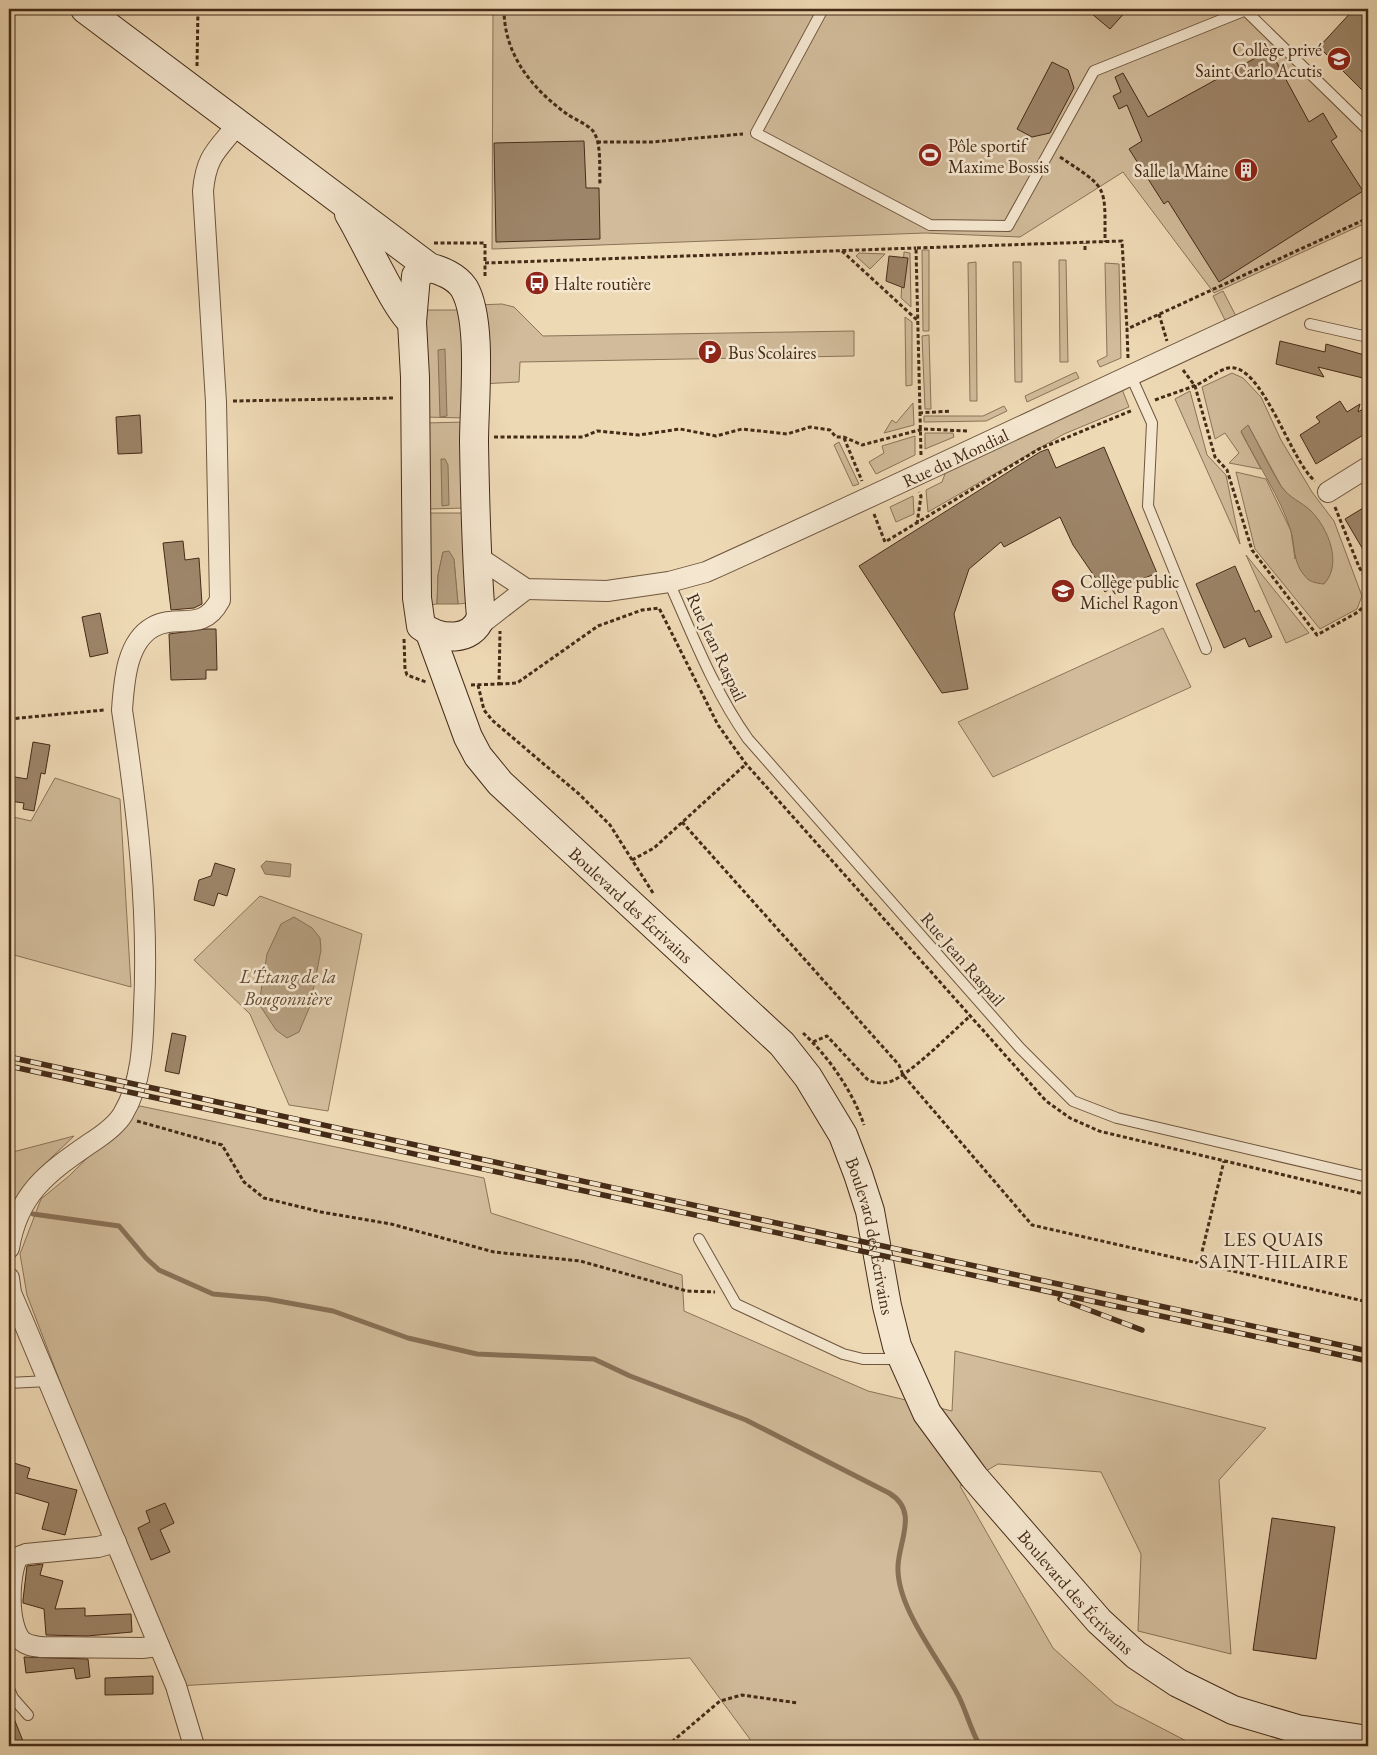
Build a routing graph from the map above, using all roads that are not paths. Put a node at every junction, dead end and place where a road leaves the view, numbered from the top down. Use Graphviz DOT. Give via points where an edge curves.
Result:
graph roads {
  1 [pos="85,9"];
  2 [pos="823,9"];
  3 [pos="1245,10"];
  4 [pos="238,124"];
  5 [pos="1368,130"];
  6 [pos="340,200"];
  7 [pos="1368,266"];
  8 [pos="429,268"];
  9 [pos="412,322"];
  10 [pos="1310,324"];
  11 [pos="1368,337"];
  12 [pos="1125,369"];
  13 [pos="1368,467"];
  14 [pos="1328,492"];
  15 [pos="478,557"];
  16 [pos="669,582"];
  17 [pos="526,589"];
  18 [pos="480,629"];
  19 [pos="430,633"];
  20 [pos="1206,650"];
  21 [pos="461,697"];
  22 [pos="1368,1177"];
  23 [pos="699,1239"];
  24 [pos="9,1244"];
  25 [pos="9,1278"];
  26 [pos="901,1359"];
  27 [pos="48,1381"];
  28 [pos="9,1383"];
  29 [pos="116,1542"];
  30 [pos="10,1571"];
  31 [pos="160,1646"];
  32 [pos="9,1689"];
  33 [pos="28,1715"];
  34 [pos="1368,1740"];
  35 [pos="194,1746"];
  1 -- 4 [label="main road"];
  2 -- 3 [label="lane" via="756,133 930,225 1008,226 1094,70"];
  3 -- 5 [label="lane"];
  4 -- 6 [label="main road"];
  4 -- 24 [label="street" via="210,158 203,191 216,402 220,600 207,616 199,620 155,626 145,632 132,652 122,710 141,855 146,968 144,1046 133,1092 122,1116 100,1137 53,1169 29,1195"];
  6 -- 8 [label="main road"];
  6 -- 9 [label="main road" via="362,234 399,306"];
  7 -- 12 [label="street, Rue du Mondial" via="1171,355"];
  8 -- 9 [label="main road" via="416,276"];
  8 -- 15 [label="main road" via="446,272 463,287 473,310"];
  9 -- 19 [label="main road" via="417,598 421,626"];
  10 -- 11 [label="lane"];
  12 -- 16 [label="street, Rue du Mondial" via="839,512 706,572"];
  12 -- 20 [label="lane" via="1152,423 1148,506"];
  13 -- 14 [label="street"];
  15 -- 17 [label="street"];
  15 -- 18 [label="main road"];
  16 -- 17 [label="street, Rue du Mondial" via="607,591"];
  16 -- 22 [label="lane, Rue Jean Raspail" via="728,711 748,739 1020,1048 1073,1101 1117,1118"];
  17 -- 18 [label="street"];
  18 -- 19 [label="main road" via="448,638"];
  18 -- 21 [label="main road" via="454,675"];
  19 -- 21 [label="main road"];
  21 -- 26 [label="main road, Boulevard des Écrivains" via="478,756 500,783 782,1044 808,1077 843,1135 858,1174 870,1211 887,1306"];
  23 -- 26 [label="lane" via="736,1304 843,1354 863,1359"];
  25 -- 27 [label="street" via="12,1293"];
  26 -- 34 [label="main road, Boulevard des Écrivains" via="927,1413 952,1449 1045,1561 1099,1621 1136,1655 1178,1683 1233,1710 1297,1729"];
  27 -- 28 [label="lane"];
  27 -- 29 [label="street"];
  29 -- 30 [label="street" via="98,1547 26,1554 18,1558"];
  29 -- 31 [label="street"];
  30 -- 31 [label="street" via="14,1639 41,1647"];
  31 -- 35 [label="street"];
  32 -- 33 [label="lane" via="12,1698"];
}
